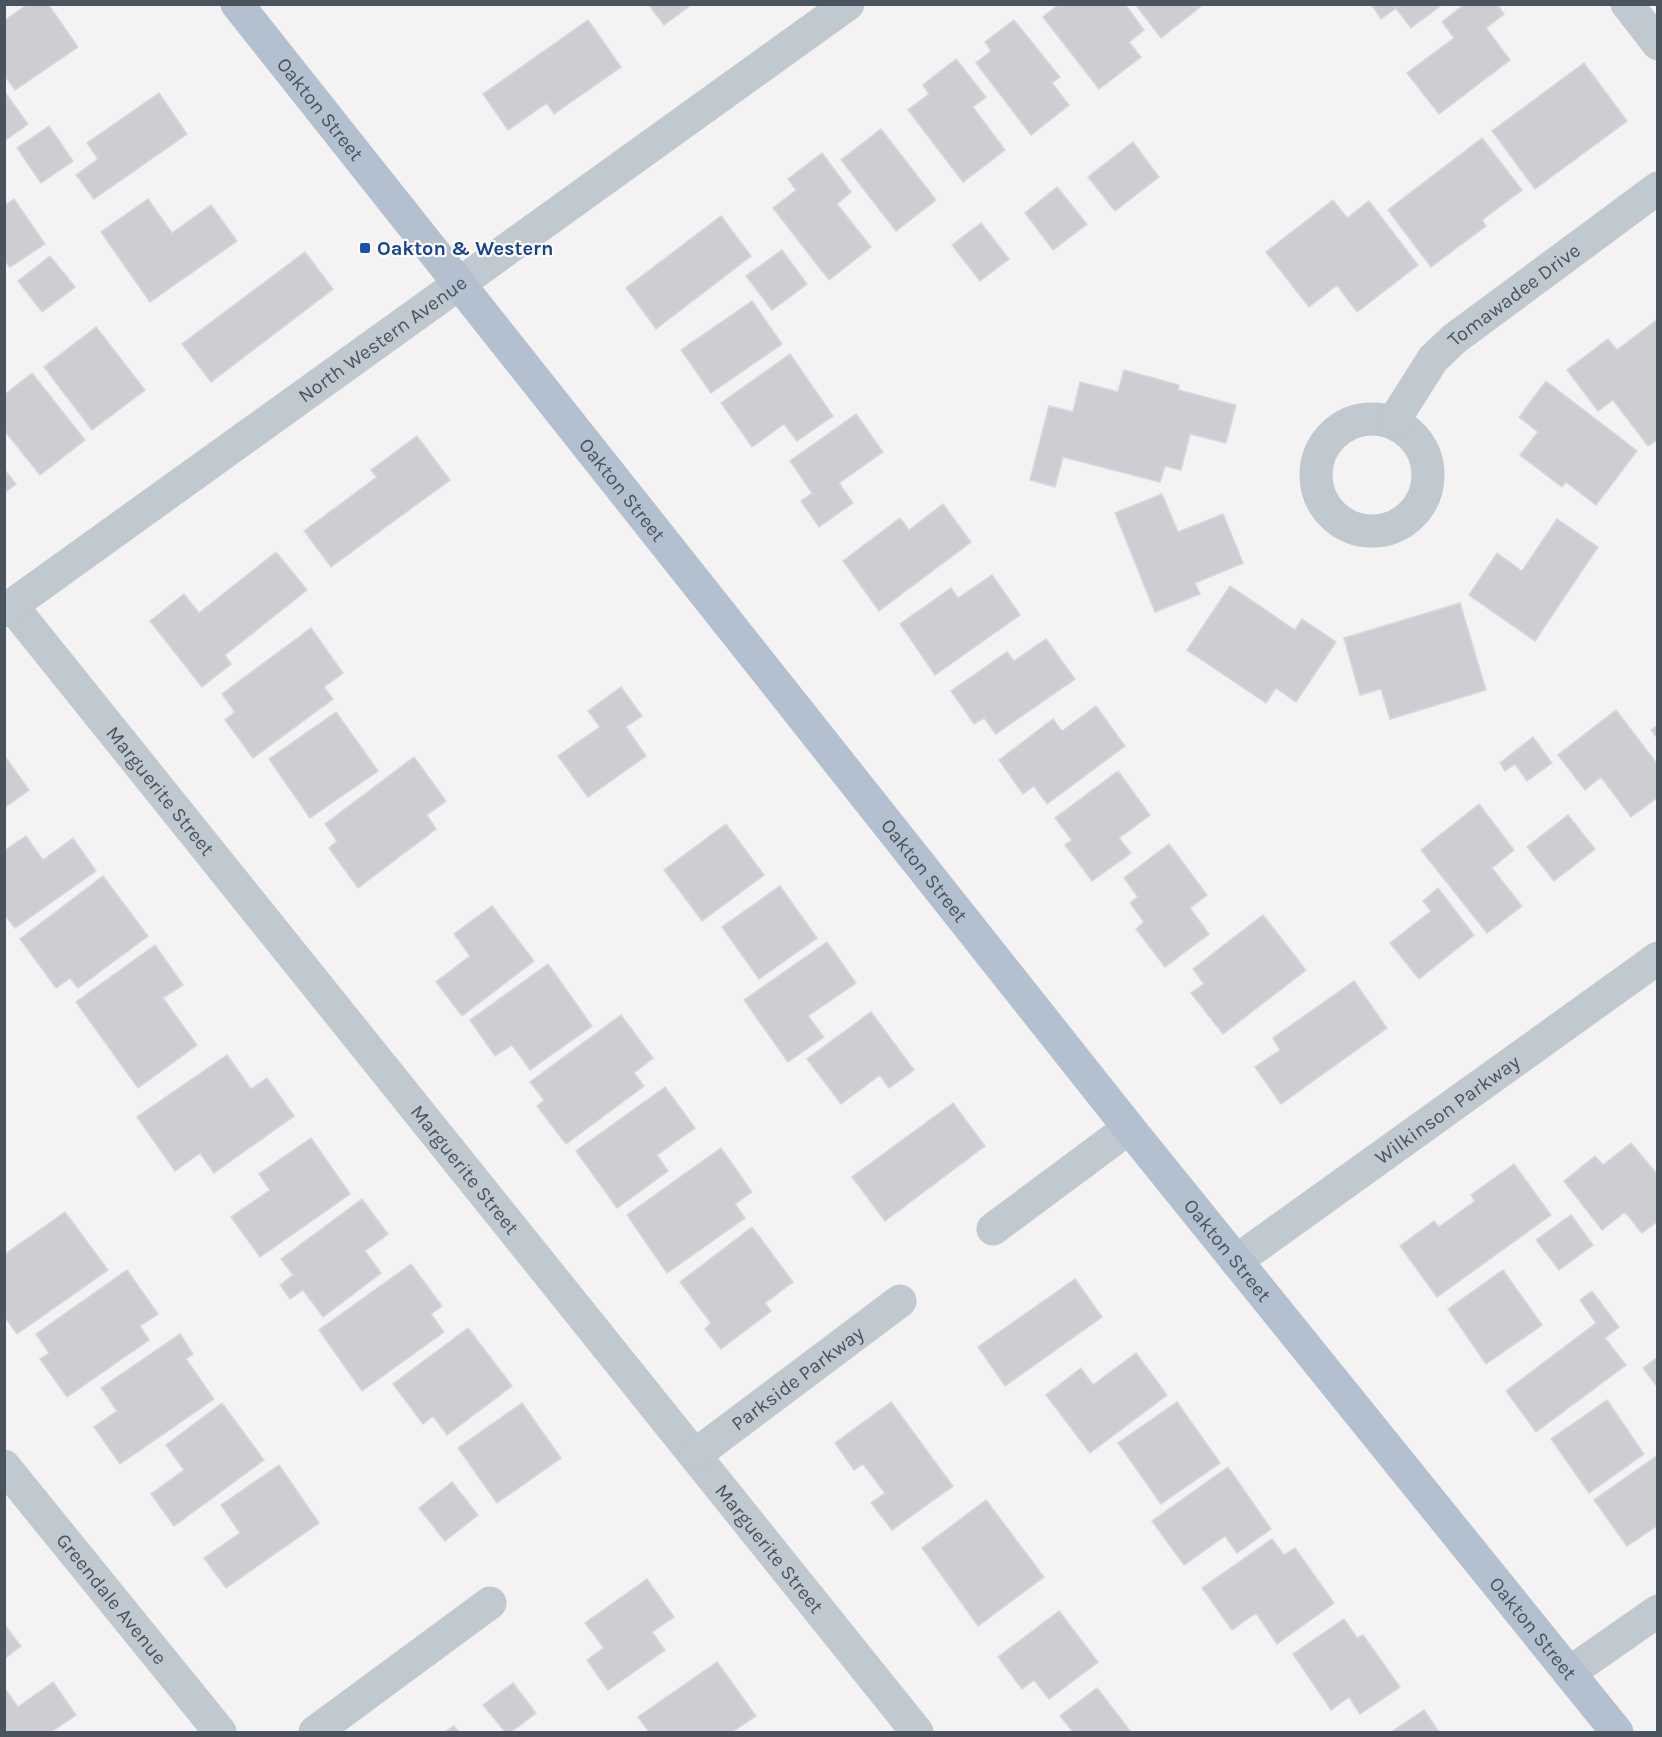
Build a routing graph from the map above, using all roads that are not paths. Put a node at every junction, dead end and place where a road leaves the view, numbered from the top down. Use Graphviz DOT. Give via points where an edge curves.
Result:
graph roads {
  1 [pos="237,4"];
  2 [pos="848,4"];
  3 [pos="1627,4"];
  4 [pos="1658,44"];
  5 [pos="1658,188"];
  6 [pos="459,287"];
  7 [pos="1393,422"];
  8 [pos="8,609"];
  9 [pos="1658,958"];
  10 [pos="1129,1128"];
  11 [pos="993,1229"];
  12 [pos="1236,1261"];
  13 [pos="900,1301"];
  14 [pos="695,1455"];
  15 [pos="4,1466"];
  16 [pos="490,1603"];
  17 [pos="1658,1611"];
  18 [pos="1569,1673"];
  19 [pos="220,1732"];
  20 [pos="315,1732"];
  21 [pos="917,1732"];
  22 [pos="1617,1732"];
  1 -- 6 [label="main road, Oakton Street"];
  2 -- 6 [label="street, North Western Avenue"];
  3 -- 4 [label="street"];
  5 -- 7 [label="street, Tomawadee Drive" via="1454,339 1433,359"];
  6 -- 8 [label="street, North Western Avenue"];
  6 -- 10 [label="main road, Oakton Street"];
  8 -- 14 [label="street, Marguerite Street"];
  9 -- 12 [label="street, Wilkinson Parkway"];
  10 -- 11 [label="street"];
  10 -- 12 [label="main road, Oakton Street"];
  12 -- 18 [label="main road, Oakton Street"];
  13 -- 14 [label="street, Parkside Parkway"];
  14 -- 21 [label="street, Marguerite Street"];
  15 -- 19 [label="street, Greendale Avenue"];
  16 -- 20 [label="street"];
  17 -- 18 [label="street"];
  18 -- 22 [label="main road, Oakton Street"];
}
